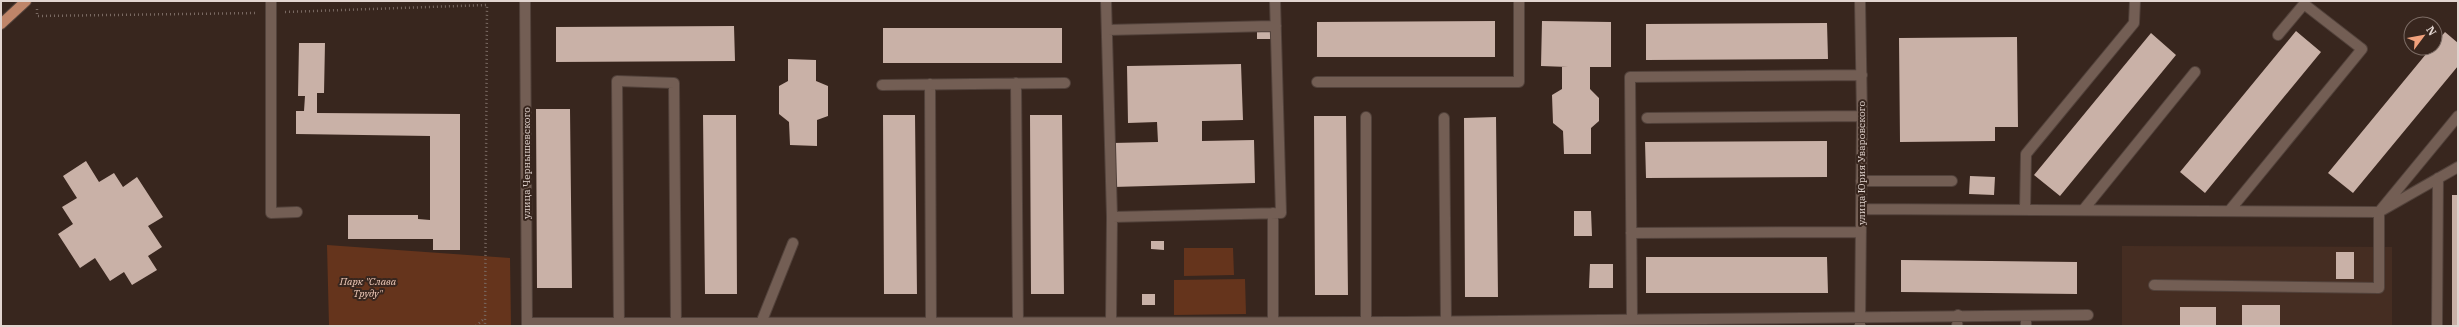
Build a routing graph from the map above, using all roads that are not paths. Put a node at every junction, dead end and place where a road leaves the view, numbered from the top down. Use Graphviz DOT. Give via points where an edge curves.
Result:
graph roads {
  1 [pos="26,1"];
  2 [pos="271,1"];
  3 [pos="525,1"];
  4 [pos="1106,1"];
  5 [pos="1275,1"];
  6 [pos="1519,1"];
  7 [pos="1860,1"];
  8 [pos="2135,1"];
  9 [pos="2304,2"];
  10 [pos="1,24"];
  11 [pos="1276,26"];
  12 [pos="1107,30"];
  13 [pos="2278,35"];
  14 [pos="2195,72"];
  15 [pos="1862,75"];
  16 [pos="1317,82"];
  17 [pos="1016,83"];
  18 [pos="1064,83"];
  19 [pos="882,84"];
  20 [pos="930,84"];
  21 [pos="1862,116"];
  22 [pos="2458,116"];
  23 [pos="1366,117"];
  24 [pos="1444,118"];
  25 [pos="1647,118"];
  26 [pos="2458,168"];
  27 [pos="2438,178"];
  28 [pos="1861,181"];
  29 [pos="1952,181"];
  30 [pos="1861,209"];
  31 [pos="2084,209"];
  32 [pos="2025,210"];
  33 [pos="2230,210"];
  34 [pos="297,212"];
  35 [pos="2379,212"];
  36 [pos="1273,213"];
  37 [pos="1112,218"];
  38 [pos="1861,232"];
  39 [pos="1631,233"];
  40 [pos="793,243"];
  41 [pos="2154,285"];
  42 [pos="1958,315"];
  43 [pos="2088,315"];
  44 [pos="1632,319"];
  45 [pos="1860,321"];
  46 [pos="2026,321"];
  47 [pos="1018,322"];
  48 [pos="1111,322"];
  49 [pos="1273,322"];
  50 [pos="1366,322"];
  51 [pos="1446,322"];
  52 [pos="761,323"];
  53 [pos="931,323"];
  54 [pos="527,324"];
  55 [pos="619,324"];
  56 [pos="676,324"];
  57 [pos="1402,324"];
  58 [pos="1957,326"];
  59 [pos="2437,326"];
  1 -- 10 [label="main road"];
  2 -- 34 [label="street" via="270,213"];
  3 -- 54 [label="street, улица Чернышевского"];
  4 -- 12 [label="street"];
  5 -- 11 [label="street"];
  6 -- 16 [label="street" via="1519,82"];
  7 -- 15 [label="street, улица Юрия Уваровского"];
  8 -- 32 [label="street" via="2134,23 2026,154"];
  9 -- 13 [label="street"];
  9 -- 33 [label="street" via="2362,49"];
  11 -- 12 [label="street"];
  11 -- 36 [label="street" via="1281,213"];
  12 -- 37 [label="street"];
  14 -- 31 [label="street"];
  15 -- 21 [label="street, улица Юрия Уваровского"];
  15 -- 39 [label="street" via="1630,77"];
  17 -- 18 [label="street"];
  17 -- 20 [label="street"];
  17 -- 47 [label="street"];
  19 -- 20 [label="street"];
  20 -- 53 [label="street"];
  21 -- 25 [label="street"];
  21 -- 28 [label="street, улица Юрия Уваровского"];
  22 -- 35 [label="street"];
  23 -- 50 [label="street"];
  24 -- 51 [label="street"];
  26 -- 27 [label="street"];
  27 -- 35 [label="street"];
  27 -- 59 [label="street"];
  28 -- 29 [label="street"];
  28 -- 30 [label="street, улица Юрия Уваровского"];
  30 -- 32 [label="street"];
  30 -- 38 [label="street, улица Юрия Уваровского"];
  31 -- 32 [label="street"];
  31 -- 33 [label="street"];
  33 -- 35 [label="street"];
  35 -- 41 [label="street" via="2379,288"];
  36 -- 37 [label="street"];
  36 -- 49 [label="street"];
  37 -- 48 [label="street"];
  38 -- 39 [label="street"];
  38 -- 45 [label="street, улица Юрия Уваровского"];
  39 -- 44 [label="street"];
  40 -- 52 [label="street"];
  42 -- 45 [label="street"];
  42 -- 46 [label="street"];
  42 -- 58 [label="street"];
  43 -- 46 [label="street"];
  44 -- 45 [label="street"];
  44 -- 51 [label="street"];
  47 -- 48 [label="street"];
  47 -- 53 [label="street"];
  48 -- 49 [label="street"];
  49 -- 50 [label="street"];
  50 -- 57 [label="street"];
  51 -- 57 [label="street"];
  52 -- 53 [label="street"];
  52 -- 56 [label="street"];
  54 -- 55 [label="street"];
  55 -- 56 [label="street"];
  55 -- 56 [label="street" via="617,81 674,83"];
}
